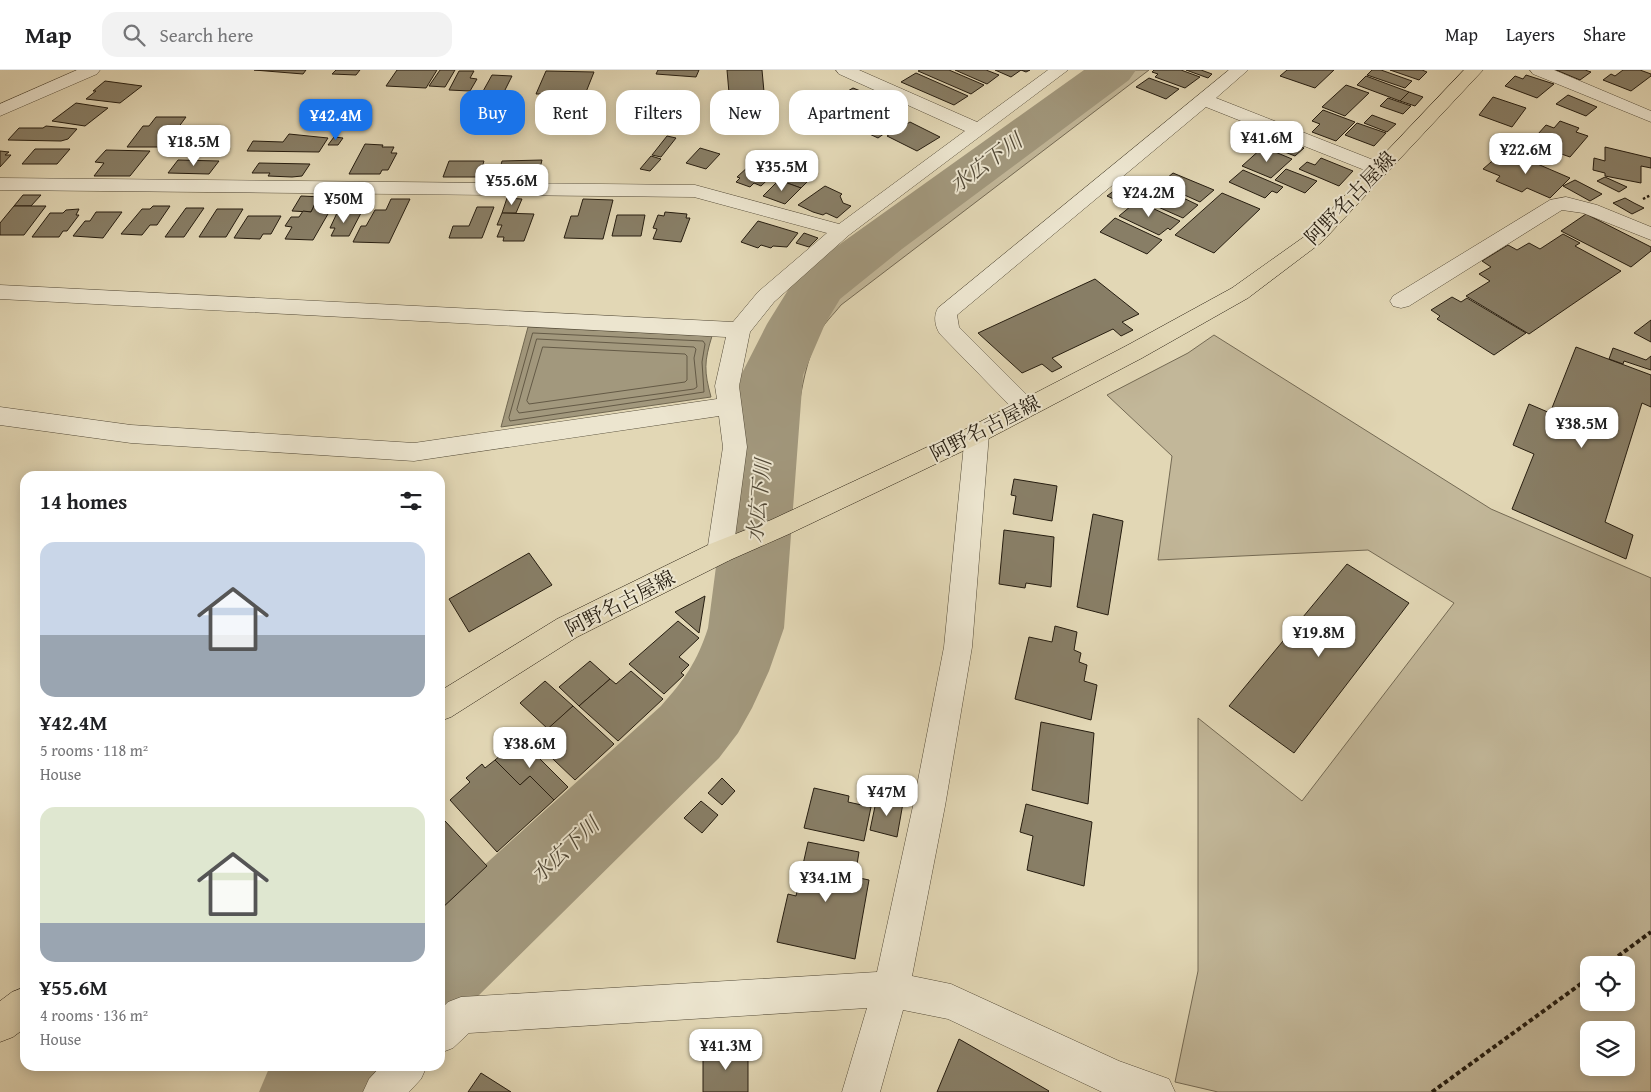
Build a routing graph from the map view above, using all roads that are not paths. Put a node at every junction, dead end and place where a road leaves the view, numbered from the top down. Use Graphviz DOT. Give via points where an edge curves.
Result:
graph roads {
  1 [pos="91,70"];
  2 [pos="845,70"];
  3 [pos="1059,70"];
  4 [pos="1239,70"];
  5 [pos="1474,70"];
  6 [pos="1539,70"];
  7 [pos="1202,99"];
  8 [pos="0,111"];
  9 [pos="1651,117"];
  10 [pos="979,130"];
  11 [pos="1379,169"];
  12 [pos="0,184"];
  13 [pos="842,231"];
  14 [pos="1651,234"];
  15 [pos="0,292"];
  16 [pos="1402,301"];
  17 [pos="739,330"];
  18 [pos="729,406"];
  19 [pos="1026,408"];
  20 [pos="0,416"];
  21 [pos="977,434"];
  22 [pos="725,551"];
  23 [pos="445,704"];
  24 [pos="891,989"];
  25 [pos="20,1009"];
  26 [pos="0,1024"];
  27 [pos="445,1030"];
  28 [pos="403,1071"];
  29 [pos="382,1092"];
  30 [pos="861,1092"];
  31 [pos="1156,1092"];
  1 -- 8 [label="street"];
  2 -- 10 [label="street"];
  3 -- 10 [label="street"];
  4 -- 7 [label="street"];
  5 -- 11 [label="main road, 阿野名古屋線"];
  6 -- 9 [label="street"];
  7 -- 11 [label="street"];
  7 -- 19 [label="street" via="946,313 948,329"];
  10 -- 13 [label="street"];
  11 -- 19 [label="main road, 阿野名古屋線" via="1315,238 1240,293"];
  12 -- 13 [label="street" via="695,191"];
  13 -- 17 [label="street" via="766,297"];
  14 -- 16 [label="street" via="1563,202"];
  15 -- 17 [label="street"];
  17 -- 18 [label="street" via="729,376"];
  18 -- 20 [label="street" via="414,452 131,434"];
  18 -- 22 [label="street" via="735,447"];
  19 -- 21 [label="main road, 阿野名古屋線"];
  21 -- 22 [label="main road, 阿野名古屋線"];
  21 -- 24 [label="street" via="958,647 930,806"];
  22 -- 23 [label="main road, 阿野名古屋線" via="567,628"];
  24 -- 27 [label="street" via="461,1015"];
  24 -- 30 [label="street"];
  24 -- 31 [label="street" via="951,1002 1114,1078"];
  25 -- 26 [label="main road"];
  28 -- 29 [label="street"];
}
